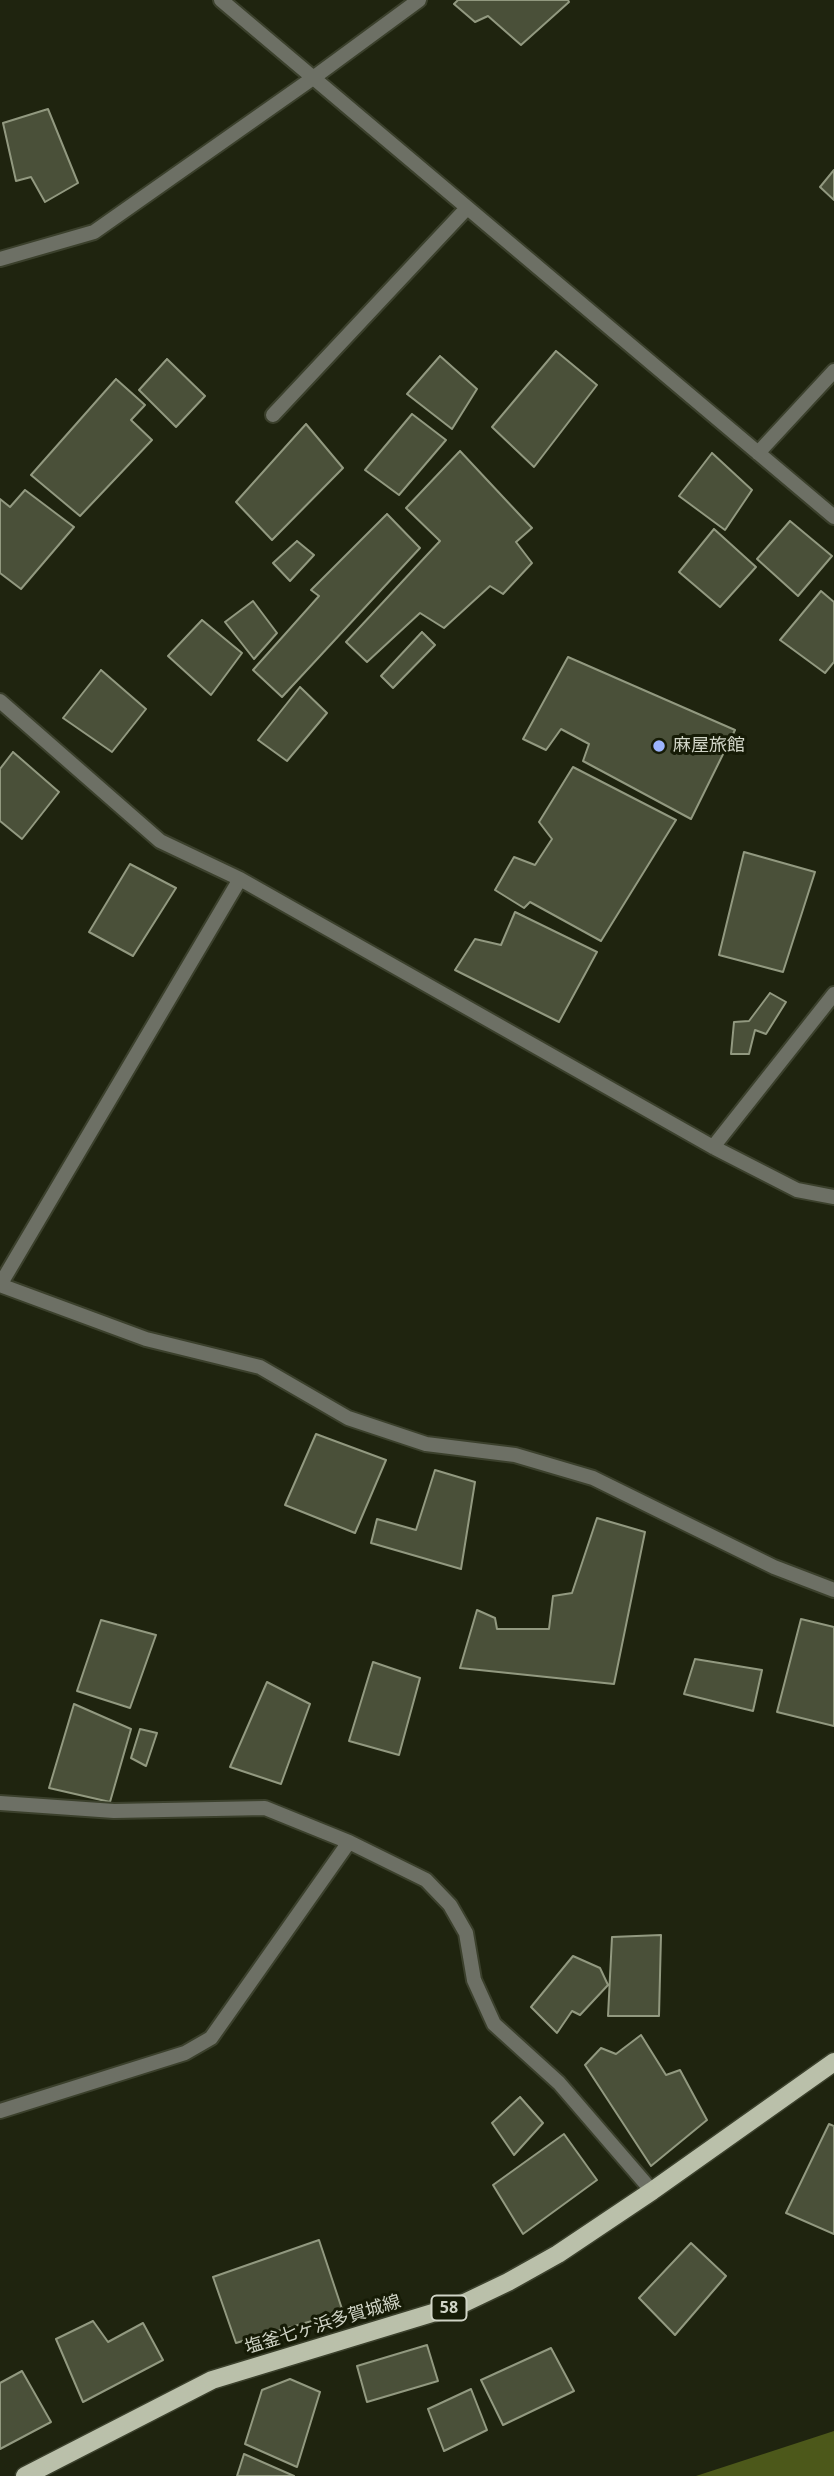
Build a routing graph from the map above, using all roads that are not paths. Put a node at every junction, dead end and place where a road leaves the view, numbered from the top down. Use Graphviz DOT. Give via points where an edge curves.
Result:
graph roads {
  1 [pos="221,0"];
  2 [pos="419,0"];
  3 [pos="313,78"];
  4 [pos="467,208"];
  5 [pos="0,259"];
  6 [pos="834,371"];
  7 [pos="273,415"];
  8 [pos="758,453"];
  9 [pos="834,517"];
  10 [pos="0,701"];
  11 [pos="240,879"];
  12 [pos="834,994"];
  13 [pos="713,1147"];
  14 [pos="834,1197"];
  15 [pos="0,1285"];
  16 [pos="834,1590"];
  17 [pos="0,1803"];
  18 [pos="349,1842"];
  19 [pos="834,2062"];
  20 [pos="0,2110"];
  21 [pos="652,2191"];
  22 [pos="25,2476"];
  1 -- 3 [label="street"];
  2 -- 3 [label="street"];
  3 -- 4 [label="street"];
  3 -- 5 [label="street" via="94,232"];
  4 -- 7 [label="street"];
  4 -- 8 [label="street"];
  6 -- 8 [label="street"];
  8 -- 9 [label="street"];
  10 -- 11 [label="street" via="160,841"];
  11 -- 13 [label="street"];
  11 -- 15 [label="street"];
  12 -- 13 [label="street"];
  13 -- 14 [label="street" via="797,1190"];
  15 -- 16 [label="street" via="146,1339 260,1367 348,1418 426,1444 515,1455 593,1478 774,1567"];
  17 -- 18 [label="street" via="114,1811 265,1808"];
  18 -- 20 [label="street" via="211,2038 185,2053"];
  18 -- 21 [label="street" via="426,1880 450,1905 466,1933 474,1980 494,2024 559,2083"];
  19 -- 21 [label="main road, 塩釜七ヶ浜多賀城線 / 58"];
  21 -- 22 [label="main road, 塩釜七ヶ浜多賀城線 / 58" via="558,2254 462,2304 212,2380"];
}
